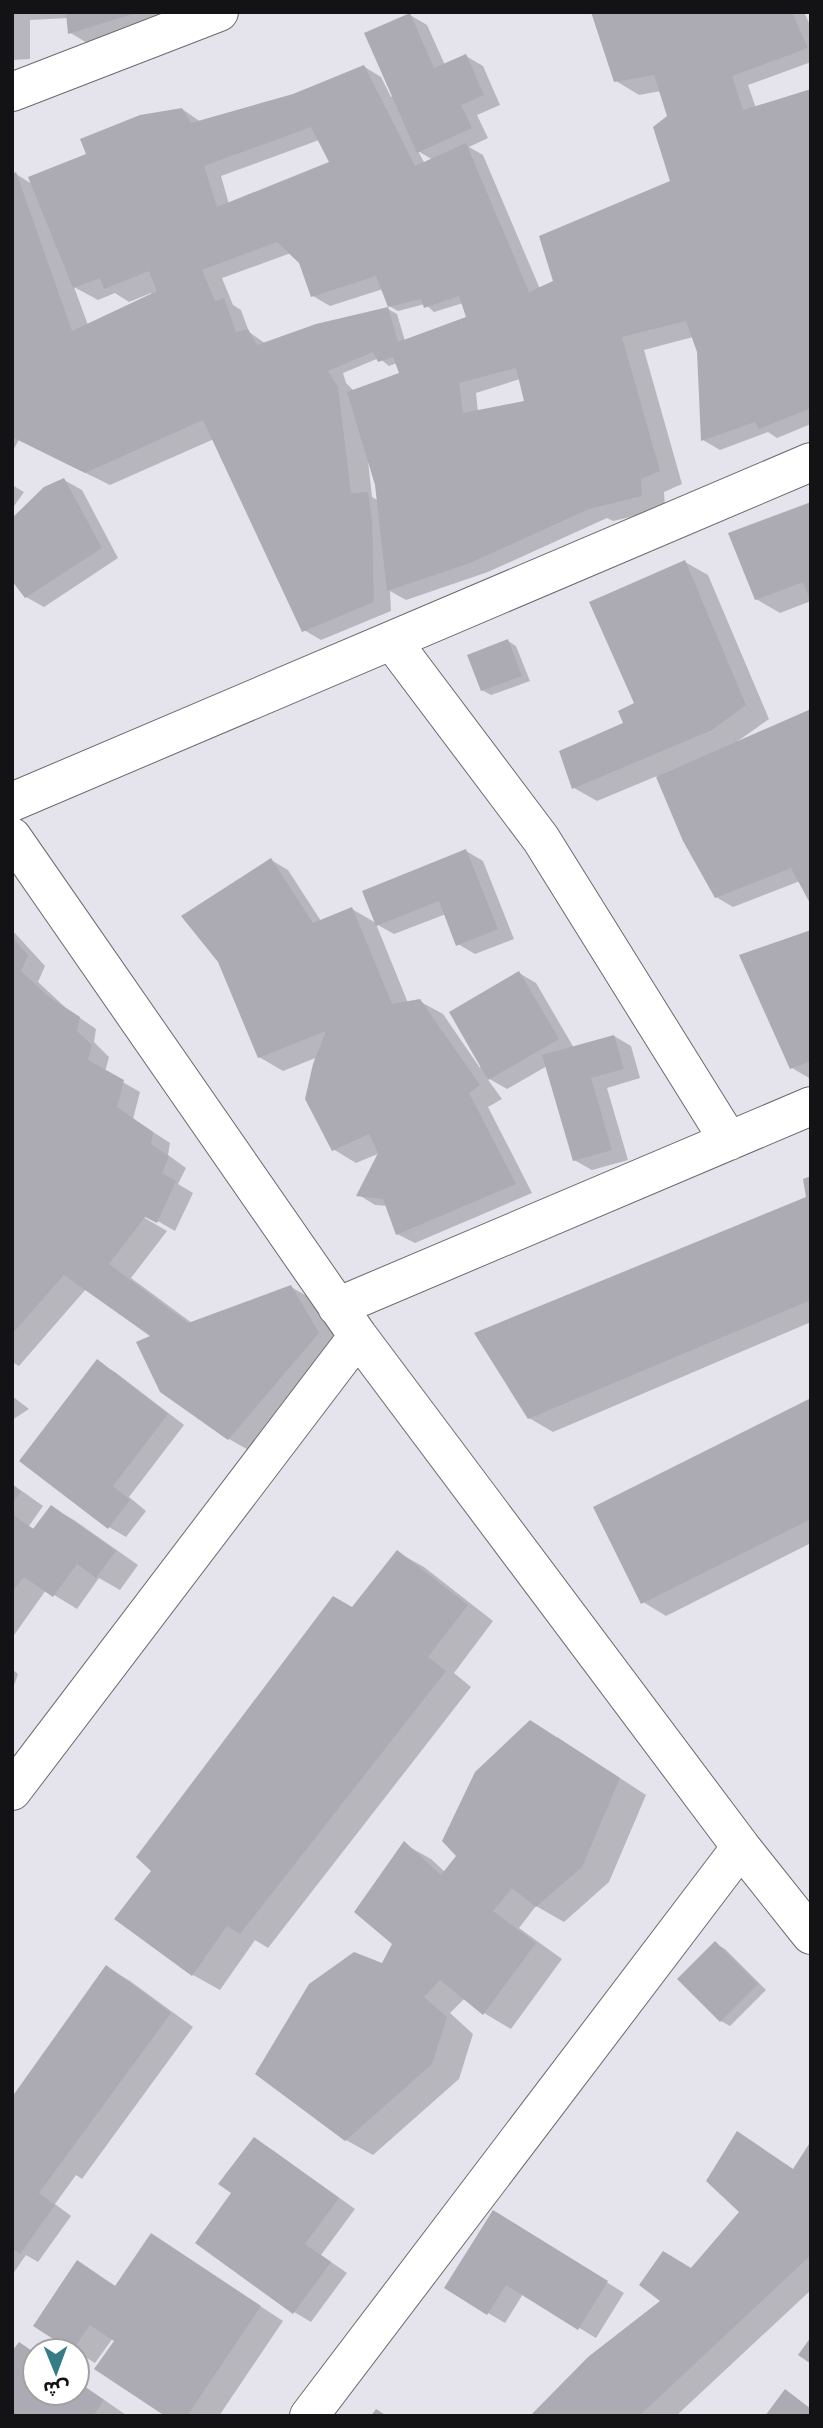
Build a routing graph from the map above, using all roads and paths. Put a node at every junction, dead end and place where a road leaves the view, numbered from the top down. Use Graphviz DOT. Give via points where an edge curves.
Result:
graph roads {
  1 [pos="219,12"];
  2 [pos="12,92"];
  3 [pos="811,462"];
  4 [pos="392,641"];
  5 [pos="18,789"];
  6 [pos="12,837"];
  7 [pos="811,1107"];
  8 [pos="729,1141"];
  9 [pos="348,1322"];
  10 [pos="12,1791"];
  11 [pos="741,1847"];
  12 [pos="811,1935"];
  13 [pos="309,2416"];
  1 -- 2 [label="street"];
  3 -- 4 [label="street"];
  4 -- 5 [label="street"];
  4 -- 8 [label="street" via="541,839"];
  6 -- 9 [label="street"];
  7 -- 8 [label="street"];
  8 -- 9 [label="street"];
  9 -- 10 [label="street"];
  9 -- 11 [label="street"];
  11 -- 12 [label="street"];
  11 -- 13 [label="street"];
}
